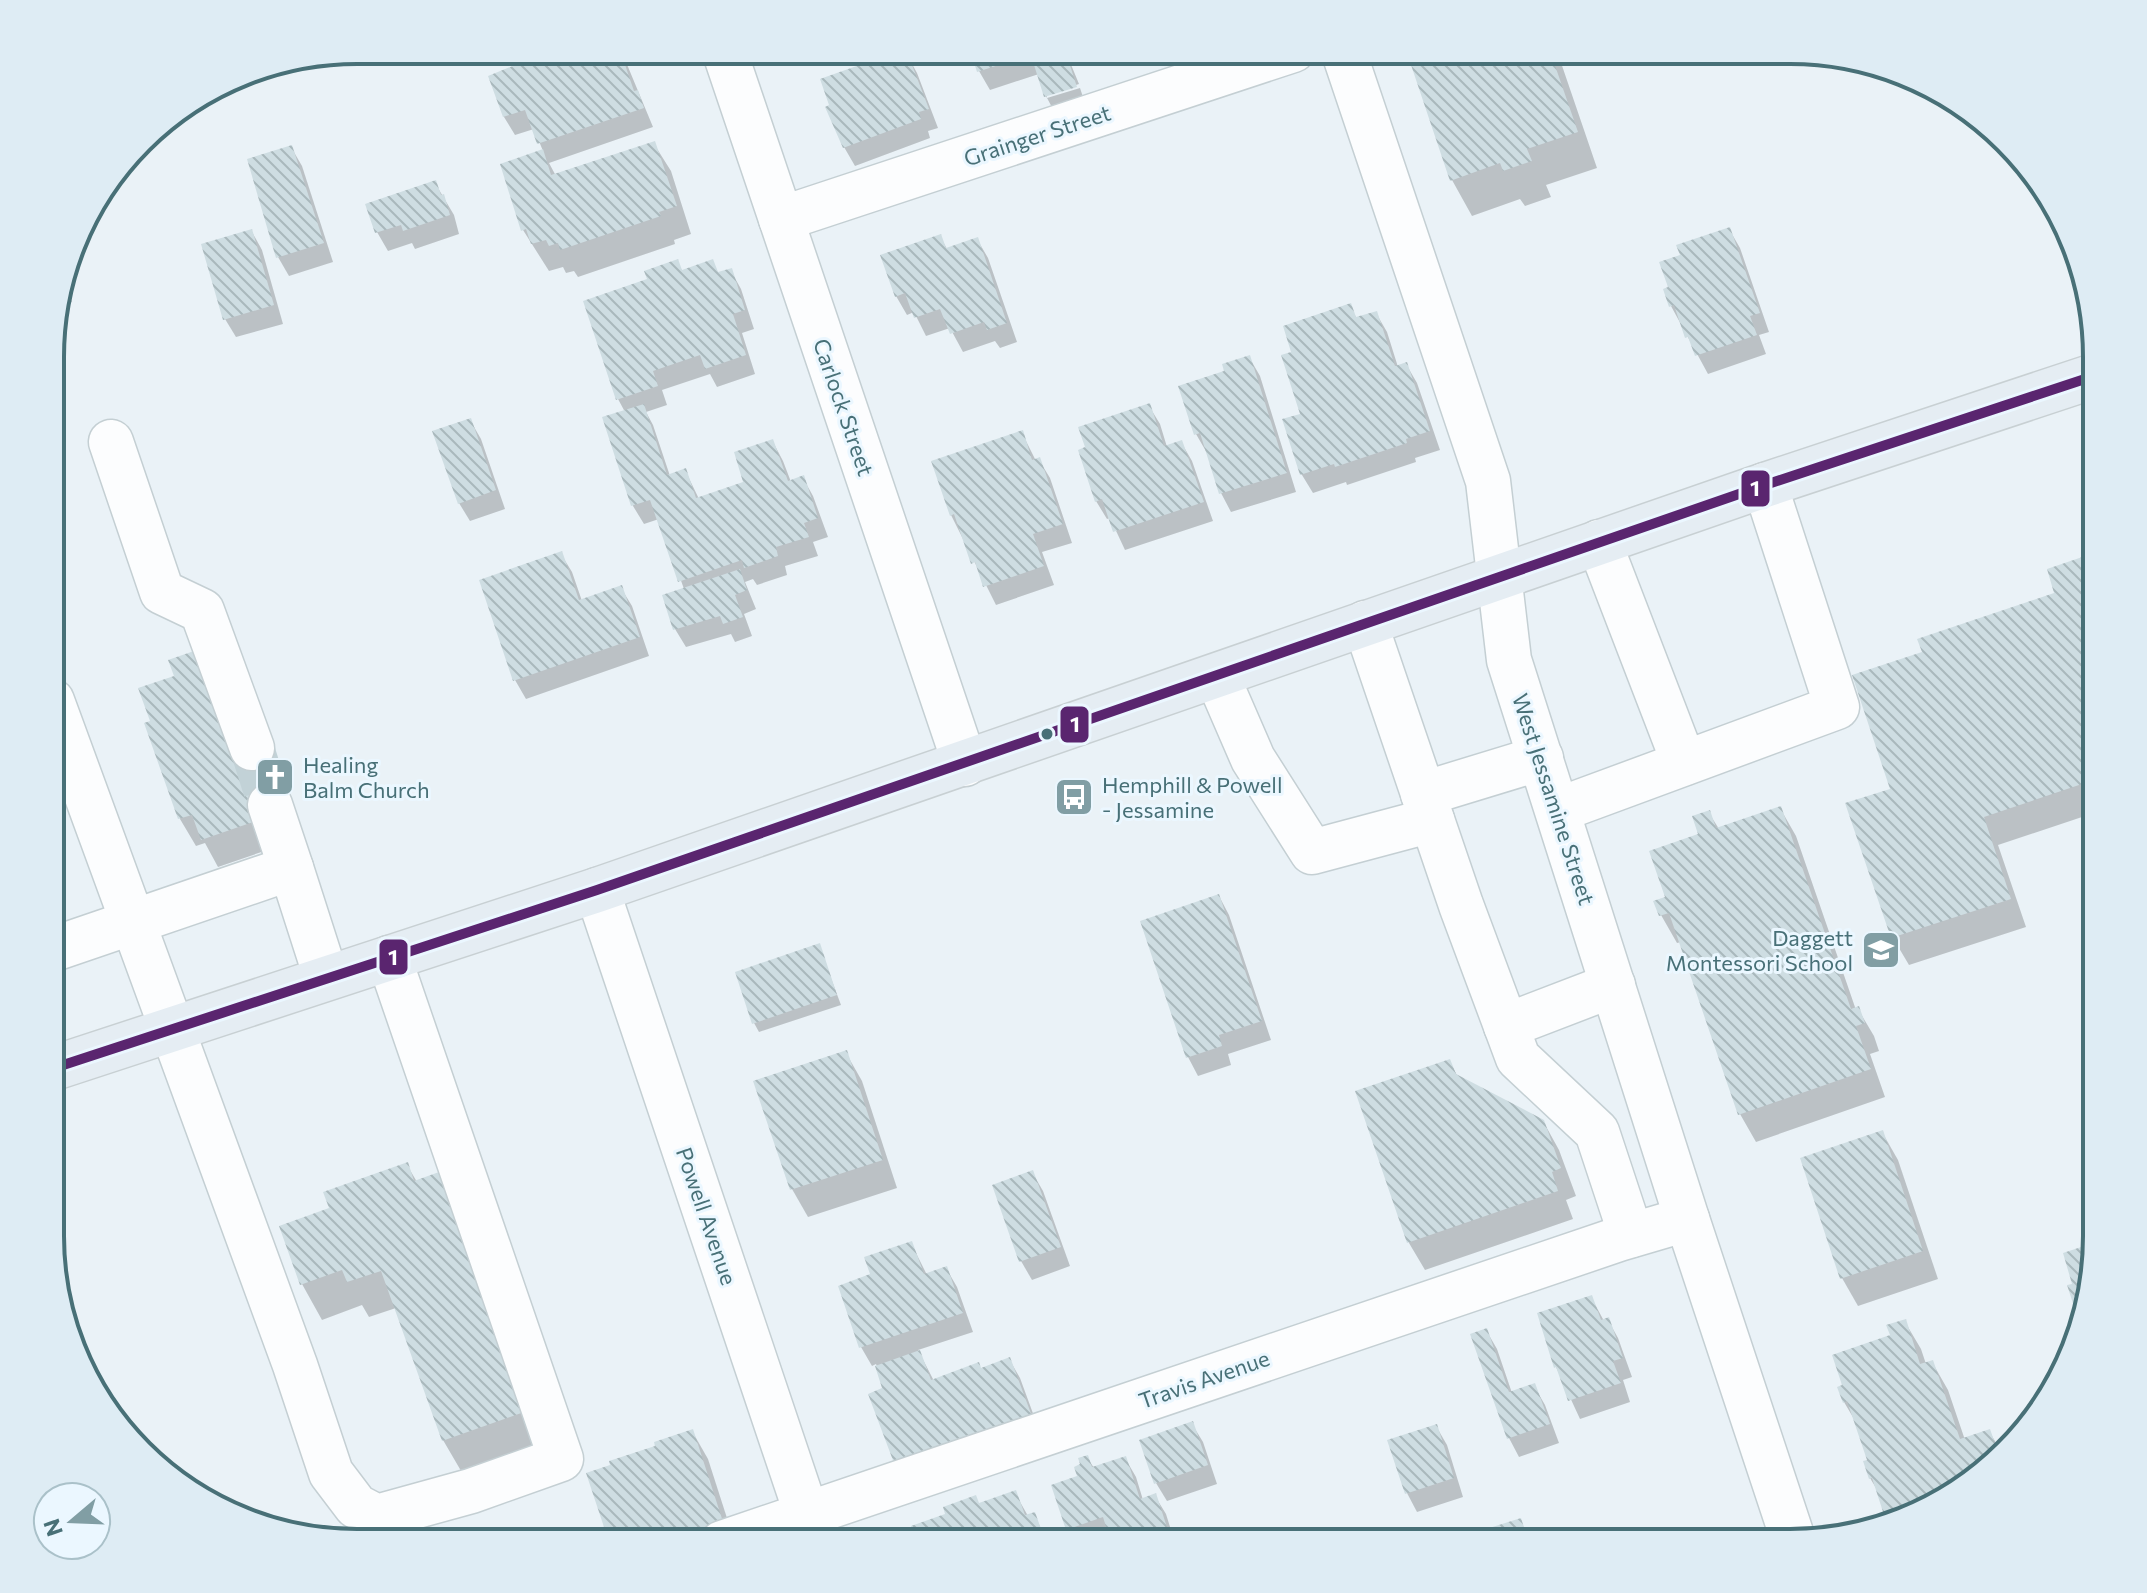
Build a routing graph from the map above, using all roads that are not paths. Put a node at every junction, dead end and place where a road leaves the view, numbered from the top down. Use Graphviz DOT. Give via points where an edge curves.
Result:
graph roads {
  1 [pos="729,64"];
  2 [pos="1251,64"];
  3 [pos="1348,64"];
  4 [pos="781,219"];
  5 [pos="2083,380"];
  6 [pos="111,442"];
  7 [pos="1765,485"];
  8 [pos="1599,542"];
  9 [pos="1499,577"];
  10 [pos="1365,623"];
  11 [pos="1217,676"];
  12 [pos="64,734"];
  13 [pos="252,748"];
  14 [pos="1541,758"];
  15 [pos="1684,763"];
  16 [pos="965,764"];
  17 [pos="270,805"];
  18 [pos="1428,807"];
  19 [pos="1558,810"];
  20 [pos="291,868"];
  21 [pos="597,890"];
  22 [pos="132,922"];
  23 [pos="64,946"];
  24 [pos="389,958"];
  25 [pos="326,977"];
  26 [pos="1613,985"];
  27 [pos="1506,1026"];
  28 [pos="171,1030"];
  29 [pos="64,1065"];
  30 [pos="1687,1219"];
  31 [pos="1631,1235"];
  32 [pos="812,1528"];
  33 [pos="1790,1529"];
  1 -- 4 [label="street, Carlock Street"];
  2 -- 4 [label="street, Grainger Street"];
  3 -- 9 [label="street, West Jessamine Street" via="1488,481"];
  4 -- 16 [label="street, Carlock Street"];
  5 -- 7 [label="main road"];
  6 -- 13 [label="street" via="162,592 202,611"];
  7 -- 8 [label="main road"];
  7 -- 15 [label="street" via="1837,707"];
  8 -- 9 [label="main road"];
  8 -- 15 [label="street"];
  9 -- 10 [label="main road"];
  9 -- 14 [label="street, West Jessamine Street" via="1509,660"];
  10 -- 11 [label="main road"];
  10 -- 18 [label="street"];
  11 -- 16 [label="main road"];
  11 -- 18 [label="street" via="1253,759 1312,852"];
  12 -- 22 [label="street"];
  14 -- 18 [label="street"];
  14 -- 19 [label="street, West Jessamine Street"];
  15 -- 19 [label="street"];
  16 -- 21 [label="main road"];
  17 -- 20 [label="street"];
  18 -- 27 [label="street"];
  19 -- 26 [label="street, West Jessamine Street"];
  20 -- 22 [label="street"];
  20 -- 25 [label="street"];
  21 -- 24 [label="main road"];
  21 -- 32 [label="street, Powell Avenue"];
  22 -- 23 [label="street"];
  22 -- 28 [label="street"];
  24 -- 25 [label="main road"];
  24 -- 28 [label="street" via="561,1459 471,1491 377,1517 356,1506 331,1473"];
  25 -- 28 [label="main road"];
  26 -- 27 [label="street"];
  26 -- 30 [label="street, West Jessamine Street"];
  27 -- 31 [label="street" via="1518,1058 1597,1132"];
  28 -- 29 [label="main road"];
  30 -- 31 [label="street, Travis Avenue"];
  30 -- 33 [label="street, West Jessamine Street"];
  31 -- 32 [label="street, Travis Avenue"];
}
